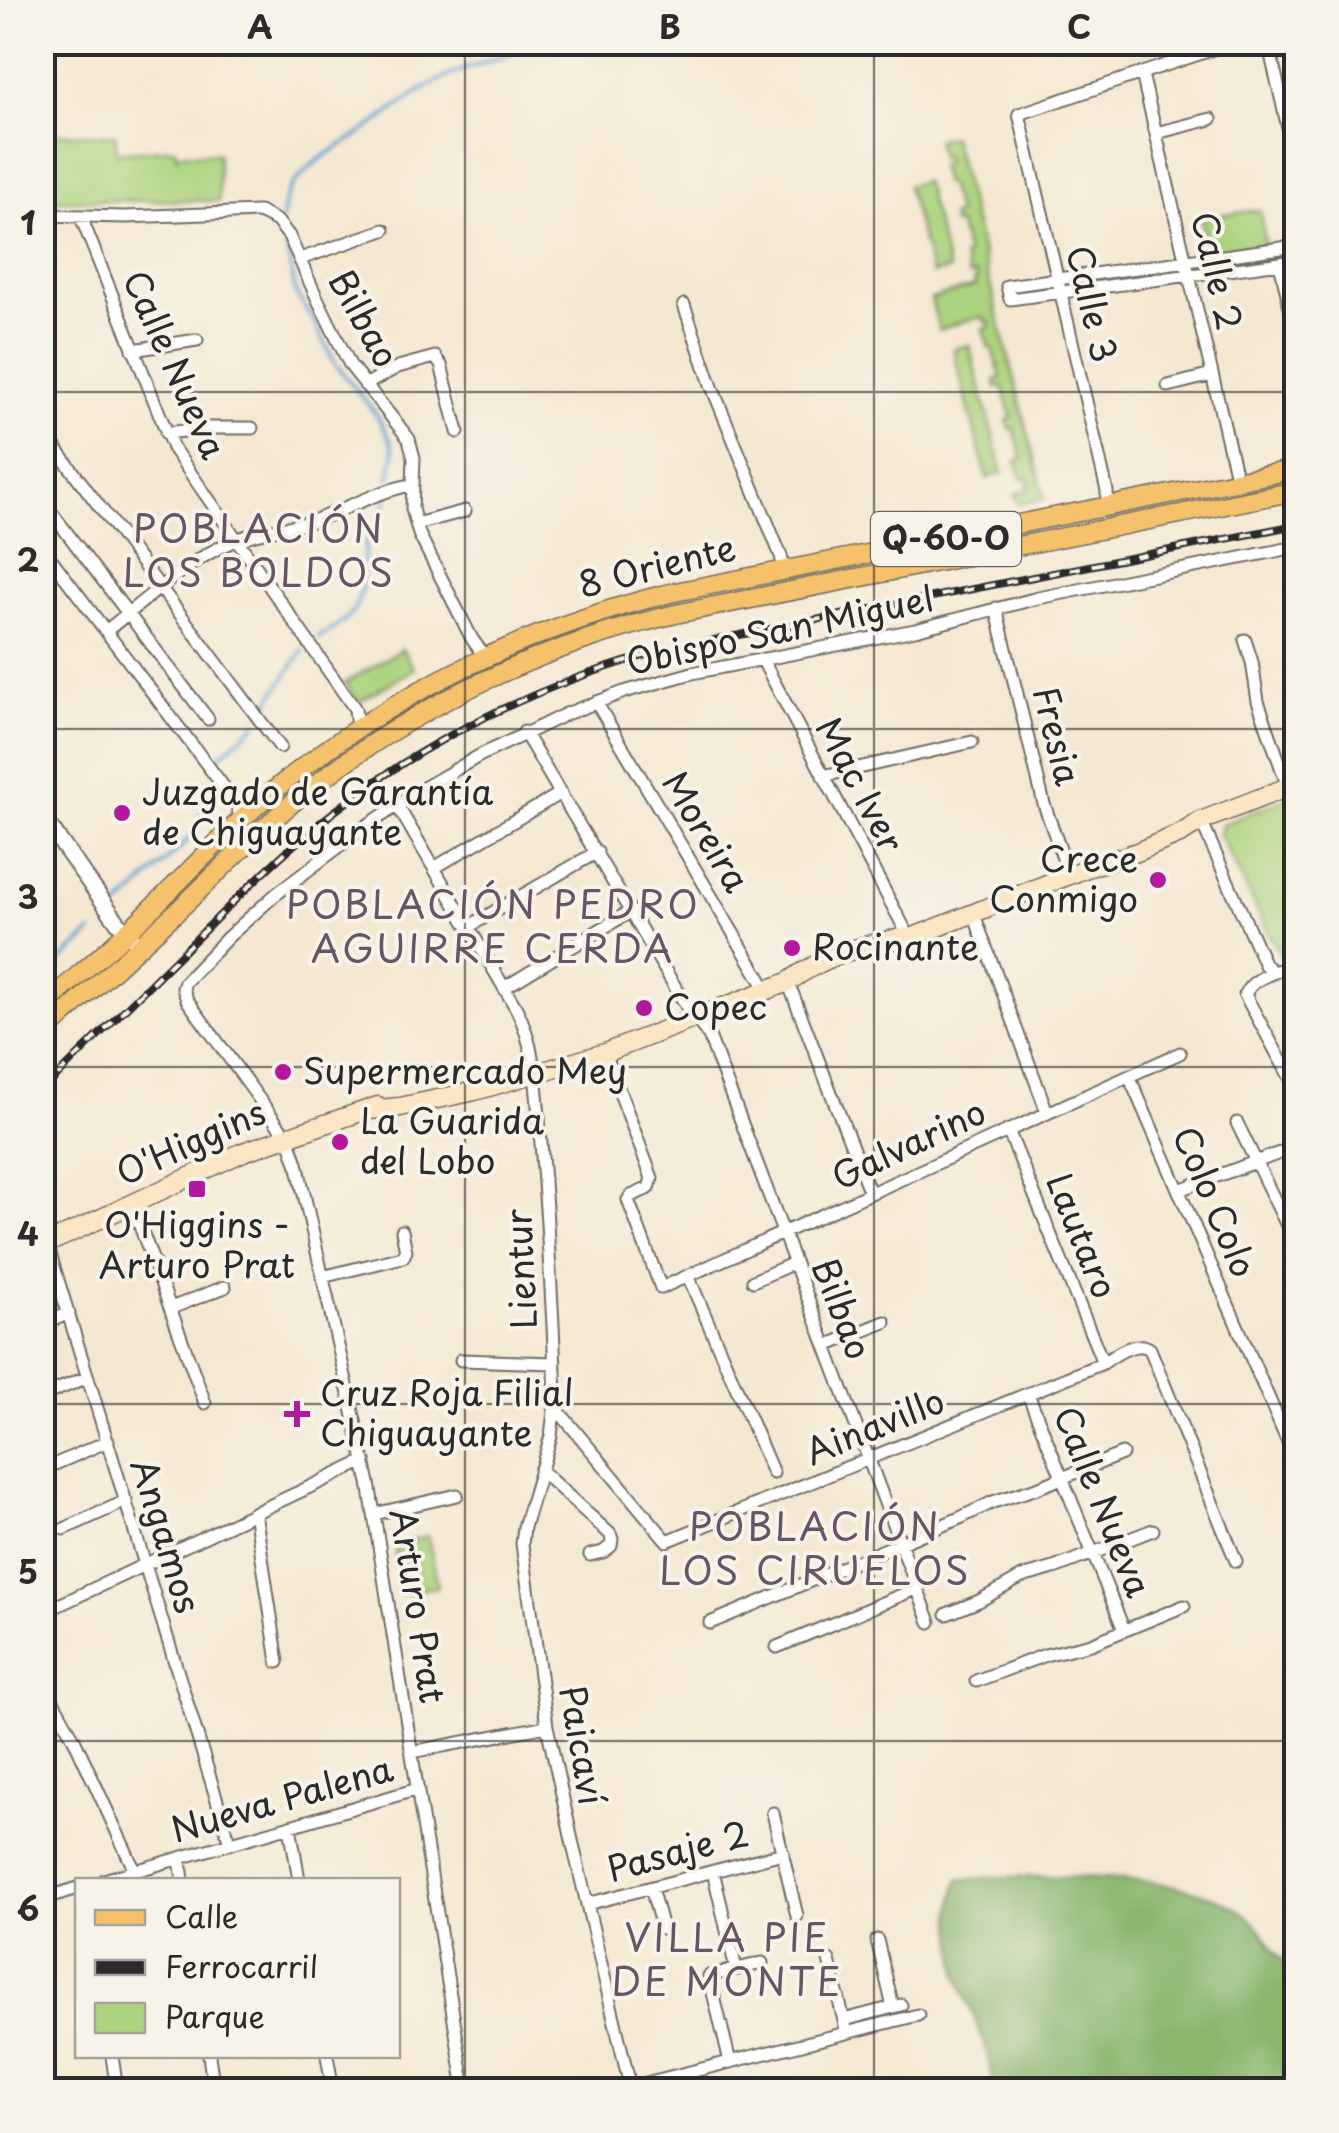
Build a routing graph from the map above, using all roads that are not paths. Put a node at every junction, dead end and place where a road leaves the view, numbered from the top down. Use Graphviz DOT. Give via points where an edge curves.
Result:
graph roads {
  1 [pos="1235,42"];
  2 [pos="1268,42"];
  3 [pos="1142,74"];
  4 [pos="1211,119"];
  5 [pos="1156,133"];
  6 [pos="1296,162"];
  7 [pos="42,215"];
  8 [pos="81,217"];
  9 [pos="384,230"];
  10 [pos="1296,246"];
  11 [pos="300,258"];
  12 [pos="1296,261"];
  13 [pos="1186,262"];
  14 [pos="1280,263"];
  15 [pos="1189,275"];
  16 [pos="1056,279"];
  17 [pos="1059,293"];
  18 [pos="684,305"];
  19 [pos="1296,334"];
  20 [pos="197,340"];
  21 [pos="133,350"];
  22 [pos="1212,375"];
  23 [pos="365,385"];
  24 [pos="1168,386"];
  25 [pos="42,426"];
  26 [pos="252,428"];
  27 [pos="458,432"];
  28 [pos="166,433"];
  29 [pos="1296,470"];
  30 [pos="1237,481"];
  31 [pos="411,485"];
  32 [pos="1296,491"];
  33 [pos="42,500"];
  34 [pos="1107,507"];
  35 [pos="465,511"];
  36 [pos="416,524"];
  37 [pos="1085,533"];
  38 [pos="236,539"];
  39 [pos="42,547"];
  40 [pos="1296,547"];
  41 [pos="784,570"];
  42 [pos="161,588"];
  43 [pos="996,608"];
  44 [pos="128,614"];
  45 [pos="106,631"];
  46 [pos="1245,640"];
  47 [pos="485,657"];
  48 [pos="762,659"];
  49 [pos="511,668"];
  50 [pos="596,702"];
  51 [pos="208,719"];
  52 [pos="357,729"];
  53 [pos="524,732"];
  54 [pos="972,742"];
  55 [pos="280,747"];
  56 [pos="351,758"];
  57 [pos="823,776"];
  58 [pos="1294,785"];
  59 [pos="561,793"];
  60 [pos="397,805"];
  61 [pos="42,816"];
  62 [pos="241,820"];
  63 [pos="1201,821"];
  64 [pos="597,852"];
  65 [pos="434,868"];
  66 [pos="1078,871"];
  67 [pos="631,910"];
  68 [pos="973,912"];
  69 [pos="468,927"];
  70 [pos="908,938"];
  71 [pos="133,939"];
  72 [pos="1296,963"];
  73 [pos="1272,971"];
  74 [pos="788,982"];
  75 [pos="184,988"];
  76 [pos="504,988"];
  77 [pos="767,990"];
  78 [pos="42,1007"];
  79 [pos="696,1017"];
  80 [pos="42,1035"];
  81 [pos="605,1053"];
  82 [pos="1180,1053"];
  83 [pos="535,1074"];
  84 [pos="1129,1076"];
  85 [pos="1296,1088"];
  86 [pos="1047,1112"];
  87 [pos="1237,1123"];
  88 [pos="1008,1130"];
  89 [pos="286,1136"];
  90 [pos="1296,1147"];
  91 [pos="1256,1162"];
  92 [pos="1179,1190"];
  93 [pos="870,1193"];
  94 [pos="132,1204"];
  95 [pos="402,1232"];
  96 [pos="783,1233"];
  97 [pos="1296,1244"];
  98 [pos="45,1245"];
  99 [pos="794,1263"];
  100 [pos="688,1276"];
  101 [pos="322,1277"];
  102 [pos="752,1281"];
  103 [pos="225,1288"];
  104 [pos="170,1308"];
  105 [pos="68,1313"];
  106 [pos="885,1322"];
  107 [pos="42,1325"];
  108 [pos="826,1346"];
  109 [pos="461,1360"];
  110 [pos="554,1363"];
  111 [pos="1103,1363"];
  112 [pos="88,1376"];
  113 [pos="1028,1394"];
  114 [pos="42,1396"];
  115 [pos="206,1403"];
  116 [pos="556,1408"];
  117 [pos="108,1441"];
  118 [pos="1122,1454"];
  119 [pos="869,1459"];
  120 [pos="1296,1461"];
  121 [pos="365,1462"];
  122 [pos="43,1467"];
  123 [pos="540,1470"];
  124 [pos="772,1473"];
  125 [pos="1062,1477"];
  126 [pos="457,1495"];
  127 [pos="126,1501"];
  128 [pos="255,1512"];
  129 [pos="374,1514"];
  130 [pos="64,1530"];
  131 [pos="1153,1530"];
  132 [pos="900,1543"];
  133 [pos="1093,1553"];
  134 [pos="590,1555"];
  135 [pos="1236,1561"];
  136 [pos="146,1564"];
  137 [pos="918,1588"];
  138 [pos="1184,1606"];
  139 [pos="42,1613"];
  140 [pos="948,1614"];
  141 [pos="930,1622"];
  142 [pos="710,1623"];
  143 [pos="1124,1630"];
  144 [pos="777,1647"];
  145 [pos="278,1662"];
  146 [pos="976,1681"];
  147 [pos="42,1682"];
  148 [pos="547,1726"];
  149 [pos="412,1752"];
  150 [pos="418,1788"];
  151 [pos="773,1813"];
  152 [pos="290,1826"];
  153 [pos="230,1844"];
  154 [pos="782,1854"];
  155 [pos="180,1858"];
  156 [pos="135,1872"];
  157 [pos="714,1872"];
  158 [pos="112,1878"];
  159 [pos="183,1878"];
  160 [pos="299,1878"];
  161 [pos="651,1888"];
  162 [pos="75,1889"];
  163 [pos="42,1898"];
  164 [pos="587,1904"];
  165 [pos="797,1916"];
  166 [pos="662,1928"];
  167 [pos="877,1940"];
  168 [pos="829,1960"];
  169 [pos="762,1963"];
  170 [pos="736,1969"];
  171 [pos="918,2016"];
  172 [pos="845,2026"];
  173 [pos="112,2058"];
  174 [pos="209,2058"];
  175 [pos="327,2058"];
  176 [pos="730,2062"];
  177 [pos="631,2089"];
  178 [pos="117,2090"];
  179 [pos="214,2090"];
  180 [pos="333,2090"];
  181 [pos="464,2090"];
  1 -- 3 [label="street"];
  2 -- 6 [label="street"];
  3 -- 5 [label="street, Calle 2"];
  3 -- 16 [label="street, Calle 3" via="1019,114"];
  4 -- 5 [label="street"];
  5 -- 13 [label="street, Calle 2"];
  7 -- 8 [label="street, Bilbao"];
  8 -- 11 [label="street, Bilbao" via="260,212 277,221"];
  8 -- 21 [label="street, Calle Nueva"];
  9 -- 11 [label="street"];
  10 -- 13 [label="street"];
  11 -- 23 [label="street, Bilbao"];
  12 -- 14 [label="street"];
  13 -- 15 [label="street, Calle 2"];
  13 -- 16 [label="street"];
  14 -- 15 [label="street"];
  14 -- 19 [label="street"];
  15 -- 17 [label="street"];
  15 -- 22 [label="street, Calle 2"];
  16 -- 17 [label="street, Calle 3"];
  16 -- 17 [label="street" via="1008,286 1010,299"];
  17 -- 34 [label="street, Calle 3"];
  18 -- 41 [label="street"];
  20 -- 21 [label="street"];
  21 -- 28 [label="street, Calle Nueva"];
  22 -- 24 [label="street"];
  22 -- 30 [label="street, Calle 2"];
  23 -- 27 [label="street" via="398,366 435,357"];
  23 -- 31 [label="street, Bilbao" via="409,440"];
  25 -- 42 [label="street"];
  26 -- 28 [label="street"];
  28 -- 38 [label="street, Calle Nueva"];
  29 -- 30 [label="main road, 8 Oriente / Q-60-O"];
  30 -- 34 [label="main road, 8 Oriente / Q-60-O"];
  31 -- 36 [label="street, Bilbao"];
  31 -- 38 [label="street" via="305,524"];
  32 -- 37 [label="main road, 8 Oriente / Q-60-O"];
  33 -- 44 [label="street"];
  34 -- 37 [label="main road"];
  34 -- 41 [label="main road, 8 Oriente / Q-60-O"];
  35 -- 36 [label="street"];
  36 -- 47 [label="street, Bilbao"];
  37 -- 49 [label="main road, 8 Oriente / Q-60-O" via="662,618"];
  38 -- 42 [label="street"];
  38 -- 52 [label="street, Calle Nueva" via="355,709"];
  39 -- 45 [label="street"];
  40 -- 43 [label="street, Obispo San Miguel"];
  41 -- 47 [label="main road, 8 Oriente / Q-60-O" via="621,606"];
  42 -- 44 [label="street"];
  42 -- 55 [label="street"];
  43 -- 48 [label="street, Obispo San Miguel"];
  43 -- 66 [label="street, Fresia" via="1044,804"];
  44 -- 45 [label="street"];
  44 -- 51 [label="street"];
  45 -- 62 [label="street" via="236,803"];
  46 -- 58 [label="street" via="1258,701"];
  47 -- 49 [label="main road"];
  47 -- 52 [label="main road, 8 Oriente / Q-60-O"];
  48 -- 50 [label="street, Obispo San Miguel"];
  48 -- 57 [label="street, Mac Iver"];
  49 -- 56 [label="main road, 8 Oriente / Q-60-O"];
  50 -- 53 [label="street, Obispo San Miguel"];
  50 -- 77 [label="street, Moreira"];
  52 -- 56 [label="main road"];
  52 -- 62 [label="main road, 8 Oriente / Q-60-O"];
  53 -- 59 [label="street, Bilbao"];
  53 -- 60 [label="street, Obispo San Miguel"];
  54 -- 57 [label="street"];
  56 -- 71 [label="main road, 8 Oriente / Q-60-O"];
  57 -- 70 [label="street, Mac Iver"];
  58 -- 63 [label="main road, O'Higgins"];
  59 -- 64 [label="street, Bilbao"];
  59 -- 65 [label="street"];
  60 -- 65 [label="street, Lientur"];
  60 -- 75 [label="street, Obispo San Miguel" via="275,895 189,975"];
  61 -- 71 [label="street"];
  62 -- 71 [label="main road, 8 Oriente / Q-60-O"];
  63 -- 66 [label="main road, O'Higgins" via="1154,832"];
  63 -- 73 [label="street"];
  64 -- 67 [label="street, Bilbao"];
  64 -- 69 [label="street"];
  65 -- 69 [label="street, Lientur"];
  66 -- 68 [label="main road, O'Higgins"];
  67 -- 76 [label="street"];
  67 -- 79 [label="street, Bilbao"];
  68 -- 70 [label="main road, O'Higgins"];
  68 -- 86 [label="street"];
  69 -- 76 [label="street, Lientur"];
  70 -- 74 [label="main road, O'Higgins"];
  71 -- 78 [label="main road, Q-60-O"];
  71 -- 80 [label="main road, Q-60-O"];
  72 -- 73 [label="street"];
  73 -- 85 [label="street" via="1245,995"];
  74 -- 77 [label="main road, O'Higgins"];
  74 -- 93 [label="street"];
  75 -- 89 [label="street, Arturo Prat"];
  76 -- 83 [label="street, Lientur" via="524,1025"];
  77 -- 79 [label="main road, O'Higgins"];
  79 -- 81 [label="main road, O'Higgins"];
  79 -- 96 [label="street, Bilbao" via="710,1036"];
  81 -- 83 [label="main road, O'Higgins"];
  81 -- 100 [label="street, Galvarino" via="652,1178 649,1188 628,1200 661,1288"];
  82 -- 84 [label="street, Galvarino"];
  83 -- 89 [label="main road, O'Higgins" via="427,1091"];
  83 -- 110 [label="street, Lientur"];
  84 -- 86 [label="street, Galvarino"];
  84 -- 92 [label="street, Colo Colo"];
  86 -- 88 [label="street, Galvarino"];
  87 -- 91 [label="street"];
  88 -- 93 [label="street, Galvarino"];
  88 -- 111 [label="street, Lautaro"];
  89 -- 94 [label="main road, O'Higgins"];
  89 -- 101 [label="street, Arturo Prat"];
  90 -- 91 [label="street"];
  91 -- 92 [label="street"];
  91 -- 97 [label="street"];
  92 -- 120 [label="street, Colo Colo"];
  93 -- 96 [label="street, Galvarino"];
  94 -- 98 [label="main road, O'Higgins"];
  94 -- 104 [label="street"];
  95 -- 101 [label="street" via="404,1258"];
  96 -- 99 [label="street, Bilbao"];
  96 -- 100 [label="street, Galvarino"];
  98 -- 105 [label="street, Angamos"];
  99 -- 102 [label="street"];
  99 -- 108 [label="street, Bilbao"];
  100 -- 124 [label="street"];
  101 -- 121 [label="street, Arturo Prat"];
  103 -- 104 [label="street"];
  104 -- 115 [label="street"];
  105 -- 107 [label="street"];
  105 -- 112 [label="street, Angamos"];
  106 -- 108 [label="street"];
  108 -- 119 [label="street, Bilbao"];
  109 -- 110 [label="street"];
  110 -- 116 [label="street, Lientur"];
  111 -- 113 [label="street, Ainavillo"];
  111 -- 135 [label="street, Ainavillo" via="1140,1345 1150,1349"];
  112 -- 114 [label="street"];
  112 -- 117 [label="street, Angamos"];
  113 -- 119 [label="street, Ainavillo"];
  113 -- 125 [label="street, Calle Nueva"];
  116 -- 119 [label="street, Ainavillo" via="667,1541"];
  116 -- 123 [label="street, Paicaví"];
  117 -- 122 [label="street"];
  117 -- 127 [label="street, Angamos"];
  118 -- 125 [label="street"];
  119 -- 132 [label="street, Bilbao"];
  121 -- 128 [label="street"];
  121 -- 129 [label="street, Arturo Prat"];
  123 -- 134 [label="street" via="610,1534 611,1546"];
  123 -- 148 [label="street, Paicaví" via="522,1544"];
  125 -- 132 [label="street"];
  125 -- 133 [label="street, Calle Nueva"];
  126 -- 129 [label="street"];
  127 -- 130 [label="street"];
  127 -- 136 [label="street, Angamos"];
  128 -- 136 [label="street"];
  128 -- 145 [label="street"];
  129 -- 149 [label="street, Arturo Prat"];
  131 -- 133 [label="street"];
  132 -- 137 [label="street, Bilbao"];
  132 -- 142 [label="street"];
  133 -- 140 [label="street" via="1022,1577"];
  133 -- 143 [label="street, Calle Nueva"];
  136 -- 139 [label="street"];
  136 -- 153 [label="street, Angamos"];
  137 -- 141 [label="street, Bilbao"];
  137 -- 144 [label="street"];
  138 -- 143 [label="street"];
  143 -- 146 [label="street"];
  147 -- 156 [label="street"];
  148 -- 149 [label="street"];
  148 -- 164 [label="street, Paicaví"];
  149 -- 150 [label="street, Arturo Prat"];
  150 -- 152 [label="street, Nueva Palena"];
  150 -- 181 [label="street, Arturo Prat"];
  151 -- 154 [label="street"];
  152 -- 153 [label="street, Nueva Palena"];
  152 -- 160 [label="street"];
  153 -- 155 [label="street, Nueva Palena"];
  154 -- 157 [label="street, Pasaje 2"];
  154 -- 165 [label="street"];
  155 -- 156 [label="street, Nueva Palena"];
  155 -- 159 [label="street"];
  156 -- 158 [label="street, Nueva Palena"];
  157 -- 161 [label="street, Pasaje 2"];
  157 -- 170 [label="street"];
  161 -- 164 [label="street, Pasaje 2"];
  161 -- 166 [label="street"];
  162 -- 163 [label="street"];
  164 -- 177 [label="street, Paicaví"];
  167 -- 172 [label="street" via="897,2006"];
  168 -- 172 [label="street"];
  169 -- 170 [label="street"];
  170 -- 176 [label="street" via="709,1976"];
  171 -- 172 [label="street"];
  172 -- 176 [label="street"];
  173 -- 178 [label="street"];
  174 -- 179 [label="street"];
  175 -- 180 [label="street"];
  176 -- 177 [label="street"];
}
